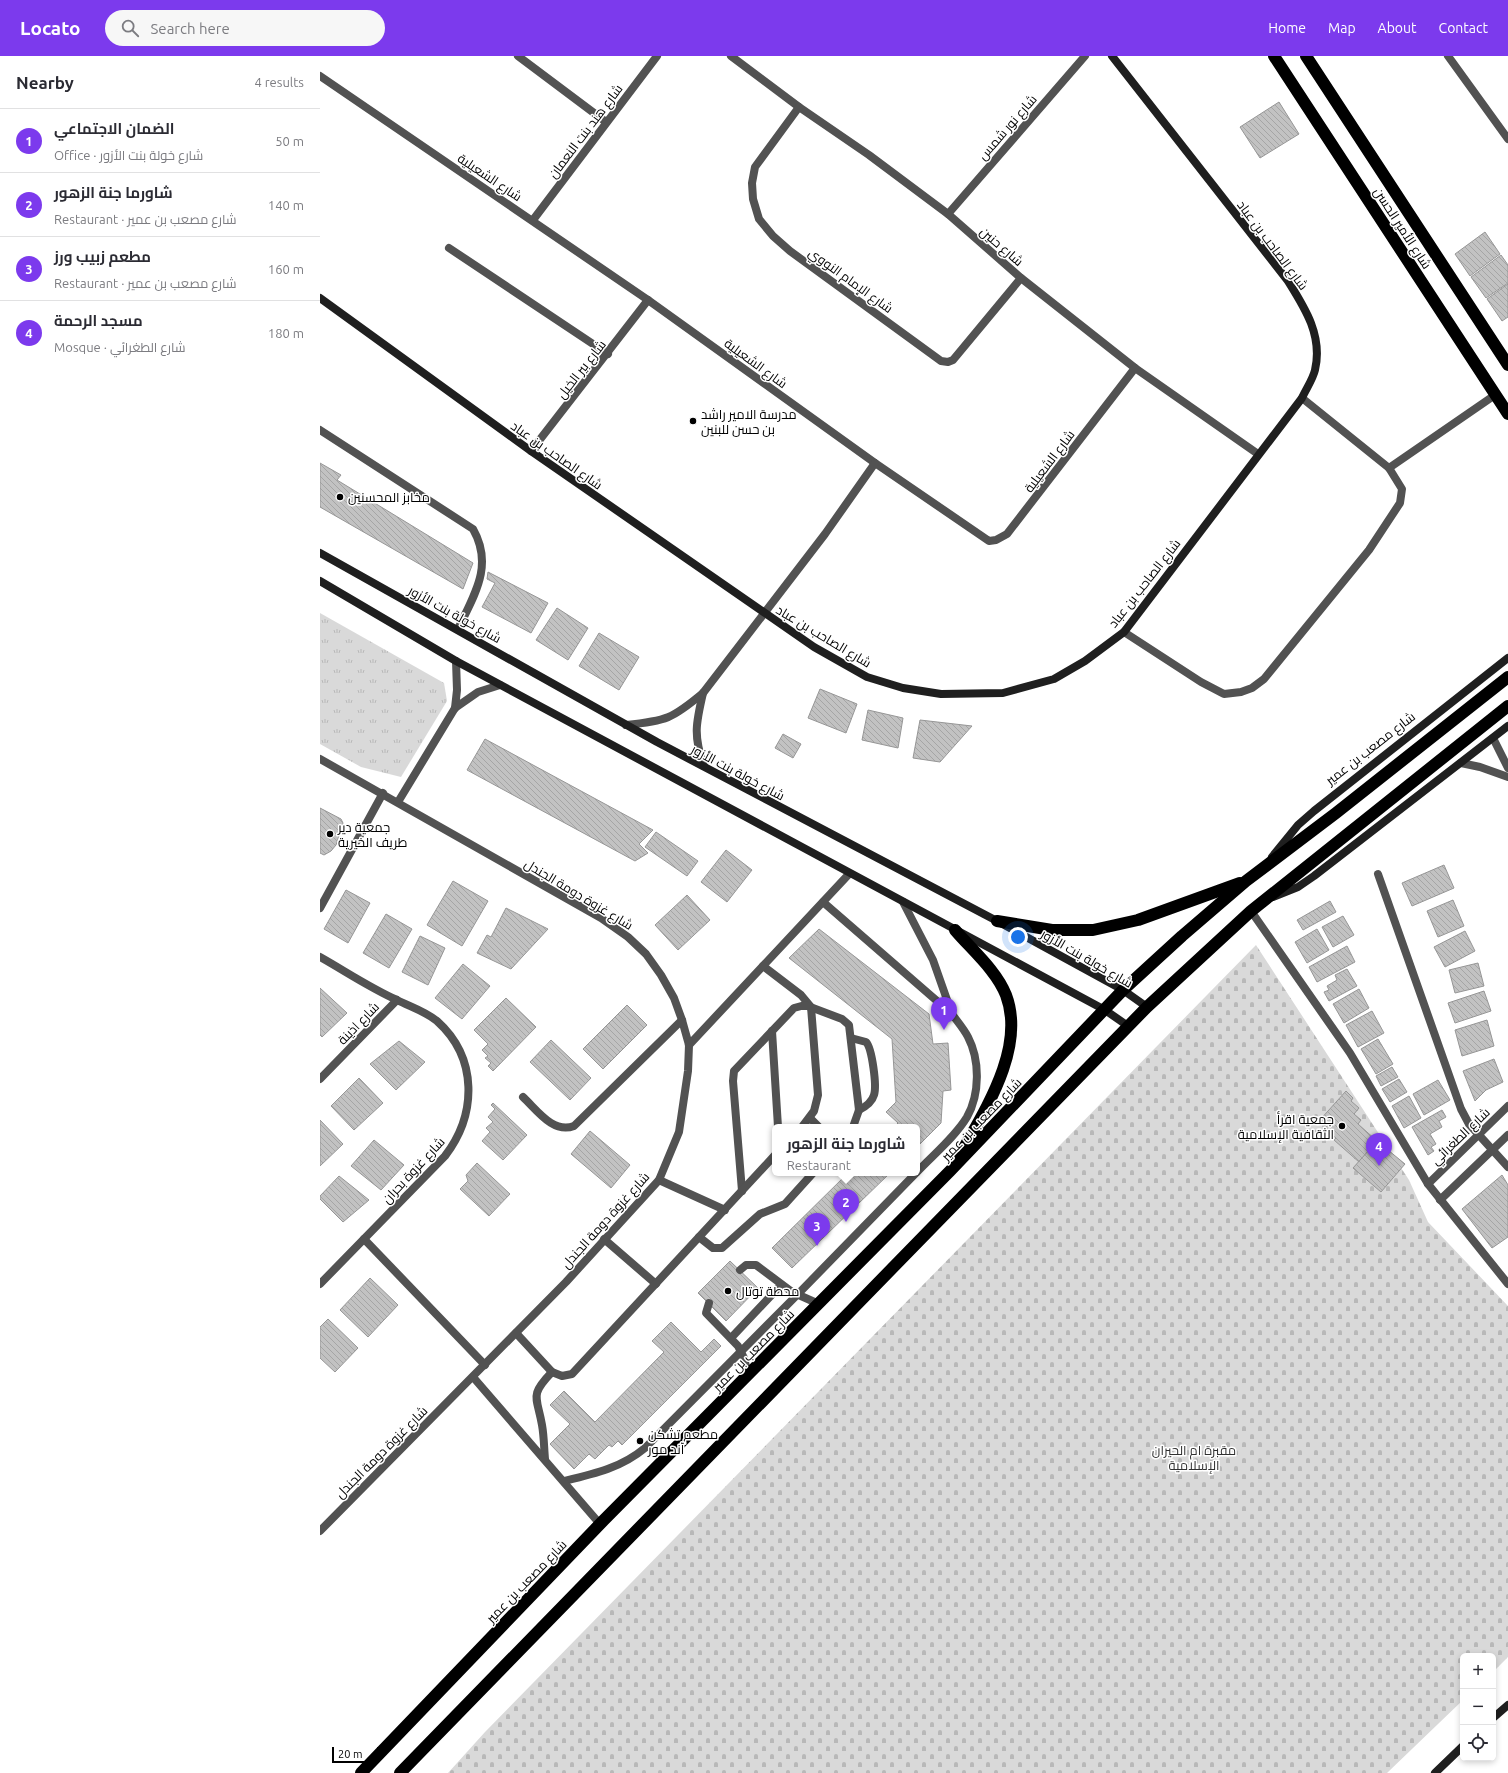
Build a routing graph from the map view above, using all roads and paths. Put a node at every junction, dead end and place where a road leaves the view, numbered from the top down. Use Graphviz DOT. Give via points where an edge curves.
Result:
graph roads {
  1 [pos="518,56"];
  2 [pos="657,56"];
  3 [pos="731,56"];
  4 [pos="1085,56"];
  5 [pos="1112,56"];
  6 [pos="1274,56"];
  7 [pos="1306,56"];
  8 [pos="1448,56"];
  9 [pos="320,76"];
  10 [pos="799,108"];
  11 [pos="606,122"];
  12 [pos="1508,139"];
  13 [pos="948,214"];
  14 [pos="533,220"];
  15 [pos="449,248"];
  16 [pos="1021,278"];
  17 [pos="320,298"];
  18 [pos="648,300"];
  19 [pos="608,354"];
  20 [pos="1508,365"];
  21 [pos="1135,368"];
  22 [pos="1495,395"];
  23 [pos="1302,398"];
  24 [pos="1508,414"];
  25 [pos="320,430"];
  26 [pos="531,451"];
  27 [pos="1258,454"];
  28 [pos="875,464"];
  29 [pos="1389,468"];
  30 [pos="320,553"];
  31 [pos="320,581"];
  32 [pos="763,613"];
  33 [pos="458,629"];
  34 [pos="1124,632"];
  35 [pos="1508,658"];
  36 [pos="456,661"];
  37 [pos="1508,677"];
  38 [pos="500,685"];
  39 [pos="703,693"];
  40 [pos="1508,706"];
  41 [pos="455,708"];
  42 [pos="626,725"];
  43 [pos="1508,726"];
  44 [pos="1493,738"];
  45 [pos="320,759"];
  46 [pos="1461,763"];
  47 [pos="704,766"];
  48 [pos="1508,768"];
  49 [pos="1508,777"];
  50 [pos="383,793"];
  51 [pos="398,802"];
  52 [pos="1260,872"];
  53 [pos="849,874"];
  54 [pos="1378,874"];
  55 [pos="1246,881"];
  56 [pos="1266,900"];
  57 [pos="823,902"];
  58 [pos="903,902"];
  59 [pos="320,908"];
  60 [pos="1251,911"];
  61 [pos="997,921"];
  62 [pos="955,930"];
  63 [pos="320,957"];
  64 [pos="763,966"];
  65 [pos="1123,990"];
  66 [pos="396,1000"];
  67 [pos="811,1007"];
  68 [pos="1146,1007"];
  69 [pos="1105,1010"];
  70 [pos="952,1014"];
  71 [pos="682,1020"];
  72 [pos="1128,1026"];
  73 [pos="772,1031"];
  74 [pos="851,1038"];
  75 [pos="688,1046"];
  76 [pos="320,1079"];
  77 [pos="523,1097"];
  78 [pos="1508,1106"];
  79 [pos="859,1110"];
  80 [pos="810,1118"];
  81 [pos="778,1124"];
  82 [pos="805,1124"];
  83 [pos="815,1124"];
  84 [pos="854,1124"];
  85 [pos="1478,1135"];
  86 [pos="1508,1135"];
  87 [pos="1493,1150"];
  88 [pos="772,1158"];
  89 [pos="1508,1167"];
  90 [pos="920,1168"];
  91 [pos="950,1171"];
  92 [pos="810,1176"];
  93 [pos="912,1176"];
  94 [pos="659,1180"];
  95 [pos="1428,1184"];
  96 [pos="742,1191"];
  97 [pos="1440,1200"];
  98 [pos="725,1210"];
  99 [pos="699,1237"];
  100 [pos="364,1239"];
  101 [pos="604,1239"];
  102 [pos="740,1270"];
  103 [pos="320,1284"];
  104 [pos="656,1284"];
  105 [pos="1508,1284"];
  106 [pos="781,1285"];
  107 [pos="798,1296"];
  108 [pos="709,1303"];
  109 [pos="819,1304"];
  110 [pos="516,1333"];
  111 [pos="731,1338"];
  112 [pos="741,1351"];
  113 [pos="485,1365"];
  114 [pos="552,1372"];
  115 [pos="748,1375"];
  116 [pos="473,1377"];
  117 [pos="545,1459"];
  118 [pos="564,1481"];
  119 [pos="600,1524"];
  120 [pos="320,1531"];
  121 [pos="1508,1705"];
  122 [pos="1496,1715"];
  123 [pos="1460,1749"];
  124 [pos="401,1772"];
  125 [pos="361,1773"];
  126 [pos="1435,1773"];
  1 -- 11 [label="street"];
  2 -- 11 [label="street, شارع هند بنت النعمان"];
  3 -- 10 [label="street, شارع حنين"];
  4 -- 13 [label="street, شارع نور شمس"];
  5 -- 23 [label="street, شارع الصاحب بن عباد" via="1288,280 1304,306 1313,326 1318,348 1315,371"];
  6 -- 22 [label="highway, شارع الأمير الحسن"];
  7 -- 20 [label="highway, شارع الأمير الحسن"];
  8 -- 12 [label="street"];
  9 -- 14 [label="street, شارع الشعيلية"];
  10 -- 13 [label="street, شارع حنين" via="869,155"];
  10 -- 16 [label="street, شارع الإمام النووي" via="755,167 752,183 753,200 760,220 773,236 790,250 941,361 948,362 953,360"];
  11 -- 14 [label="street, شارع هند بنت النعمان"];
  13 -- 16 [label="street, شارع حنين"];
  14 -- 18 [label="street, شارع الشعيلية"];
  15 -- 19 [label="street"];
  16 -- 21 [label="street, شارع حنين"];
  17 -- 26 [label="street, شارع الصاحب بن عباد"];
  18 -- 19 [label="street, شارع بير الخيل"];
  18 -- 28 [label="street, شارع الشعيلية"];
  19 -- 26 [label="street, شارع بير الخيل"];
  21 -- 27 [label="street, شارع حنين"];
  21 -- 28 [label="street, شارع الشعيلية" via="1023,514 1006,534 996,540 980,536"];
  22 -- 24 [label="highway, شارع الأمير الحسن"];
  22 -- 29 [label="street"];
  23 -- 27 [label="street, شارع الصاحب بن عباد"];
  23 -- 29 [label="street"];
  25 -- 33 [label="street" via="473,530 479,541 483,559 480,582"];
  26 -- 32 [label="street, شارع الصاحب بن عباد"];
  27 -- 34 [label="street, شارع الصاحب بن عباد"];
  28 -- 32 [label="street" via="825,534"];
  29 -- 34 [label="street" via="1402,489 1400,503 1369,550 1264,678 1252,688 1224,694"];
  30 -- 33 [label="street, شارع خولة بنت الأزور"];
  31 -- 36 [label="street"];
  32 -- 34 [label="street, شارع الصاحب بن عباد" via="814,647 867,677 903,688 942,694 1003,693 1054,679 1085,661"];
  32 -- 39 [label="street"];
  33 -- 42 [label="street, شارع خولة بنت الأزور"];
  35 -- 52 [label="street, شارع مصعب بن عمير" via="1314,811 1298,825"];
  36 -- 38 [label="street"];
  36 -- 41 [label="street"];
  37 -- 52 [label="highway, شارع مصعب بن عمير"];
  38 -- 41 [label="street" via="478,692"];
  38 -- 53 [label="street"];
  39 -- 42 [label="street" via="671,717 656,722"];
  39 -- 47 [label="street" via="696,730 697,748"];
  40 -- 56 [label="highway"];
  41 -- 51 [label="street"];
  42 -- 47 [label="street, شارع خولة بنت الأزور"];
  43 -- 44 [label="street"];
  44 -- 46 [label="street"];
  44 -- 48 [label="street"];
  45 -- 50 [label="street, شارع غزوة دومة الجندل"];
  46 -- 49 [label="street"];
  46 -- 56 [label="street" via="1314,876 1287,892"];
  47 -- 61 [label="street, شارع خولة بنت الأزور"];
  50 -- 51 [label="street, شارع غزوة دومة الجندل"];
  50 -- 59 [label="street"];
  51 -- 71 [label="street, شارع غزوة دومة الجندل" via="601,918 628,937 646,954 661,975 674,998"];
  52 -- 55 [label="highway, شارع مصعب بن عمير"];
  53 -- 57 [label="street"];
  53 -- 58 [label="street"];
  54 -- 85 [label="street" via="1459,1102 1469,1124"];
  55 -- 61 [label="highway" via="1138,920 1093,930 1052,930"];
  55 -- 65 [label="highway, شارع مصعب بن عمير"];
  56 -- 60 [label="highway"];
  57 -- 64 [label="street"];
  57 -- 70 [label="street"];
  58 -- 62 [label="street"];
  58 -- 70 [label="street" via="940,976"];
  60 -- 68 [label="highway"];
  60 -- 95 [label="street" via="1350,1054"];
  61 -- 65 [label="street, شارع خولة بنت الأزور"];
  62 -- 69 [label="street"];
  62 -- 91 [label="highway" via="993,973 1006,995 1011,1018 1010,1043 995,1094"];
  63 -- 66 [label="street, شارع غزوة بحران"];
  64 -- 67 [label="street" via="801,995"];
  64 -- 75 [label="street"];
  65 -- 68 [label="street, شارع خولة بنت الأزور"];
  65 -- 69 [label="highway, شارع مصعب بن عمير"];
  66 -- 76 [label="street, شارع اذينة"];
  66 -- 100 [label="street, شارع غزوة بحران" via="420,1010 437,1021 450,1035 462,1056 469,1096 463,1125 453,1146"];
  67 -- 73 [label="street" via="805,1005 794,1008"];
  67 -- 74 [label="street" via="846,1021"];
  67 -- 80 [label="street" via="818,1091 817,1102"];
  68 -- 72 [label="highway"];
  69 -- 72 [label="street"];
  69 -- 91 [label="highway, شارع مصعب بن عمير"];
  70 -- 90 [label="street" via="968,1037 977,1063 976,1091 967,1117"];
  71 -- 75 [label="street, شارع غزوة دومة الجندل"];
  71 -- 77 [label="street" via="574,1126 564,1129 554,1126"];
  72 -- 124 [label="highway"];
  73 -- 81 [label="street"];
  73 -- 96 [label="street" via="737,1066 733,1076"];
  74 -- 79 [label="street"];
  74 -- 79 [label="street" via="866,1042 871,1050 874,1095 869,1103"];
  75 -- 94 [label="street, شارع غزوة دومة الجندل" via="688,1071 679,1132"];
  78 -- 85 [label="street, شارع الطغرائي"];
  79 -- 84 [label="street"];
  80 -- 82 [label="street"];
  80 -- 83 [label="street"];
  85 -- 87 [label="street"];
  85 -- 95 [label="street, شارع الطغرائي"];
  86 -- 87 [label="street"];
  87 -- 89 [label="street"];
  87 -- 97 [label="street"];
  88 -- 96 [label="street"];
  91 -- 109 [label="highway, شارع مصعب بن عمير"];
  92 -- 99 [label="street" via="785,1204 760,1214 722,1248 713,1248"];
  93 -- 107 [label="street"];
  94 -- 98 [label="street"];
  94 -- 101 [label="street, شارع غزوة دومة الجندل"];
  95 -- 97 [label="street"];
  96 -- 98 [label="street"];
  97 -- 105 [label="street"];
  98 -- 99 [label="street"];
  99 -- 104 [label="street"];
  100 -- 103 [label="street, شارع غزوة بحران"];
  100 -- 113 [label="street"];
  101 -- 104 [label="street"];
  101 -- 110 [label="street, شارع غزوة دومة الجندل"];
  102 -- 106 [label="street" via="746,1265 756,1266"];
  104 -- 114 [label="street" via="572,1374 562,1376"];
  106 -- 107 [label="street"];
  106 -- 111 [label="street"];
  107 -- 109 [label="street"];
  107 -- 112 [label="street"];
  108 -- 111 [label="street" via="706,1309 708,1316"];
  109 -- 115 [label="highway, شارع مصعب بن عمير"];
  110 -- 113 [label="street, شارع غزوة دومة الجندل"];
  110 -- 114 [label="street"];
  111 -- 112 [label="street"];
  112 -- 115 [label="street"];
  112 -- 118 [label="street" via="636,1456 615,1468"];
  113 -- 116 [label="street, شارع غزوة دومة الجندل"];
  114 -- 117 [label="street" via="538,1387 536,1400 542,1425"];
  115 -- 119 [label="highway, شارع مصعب بن عمير"];
  116 -- 117 [label="street"];
  116 -- 120 [label="street, شارع غزوة دومة الجندل"];
  117 -- 118 [label="street"];
  118 -- 119 [label="street"];
  119 -- 125 [label="highway, شارع مصعب بن عمير"];
  121 -- 122 [label="street"];
  123 -- 126 [label="street"];
}
